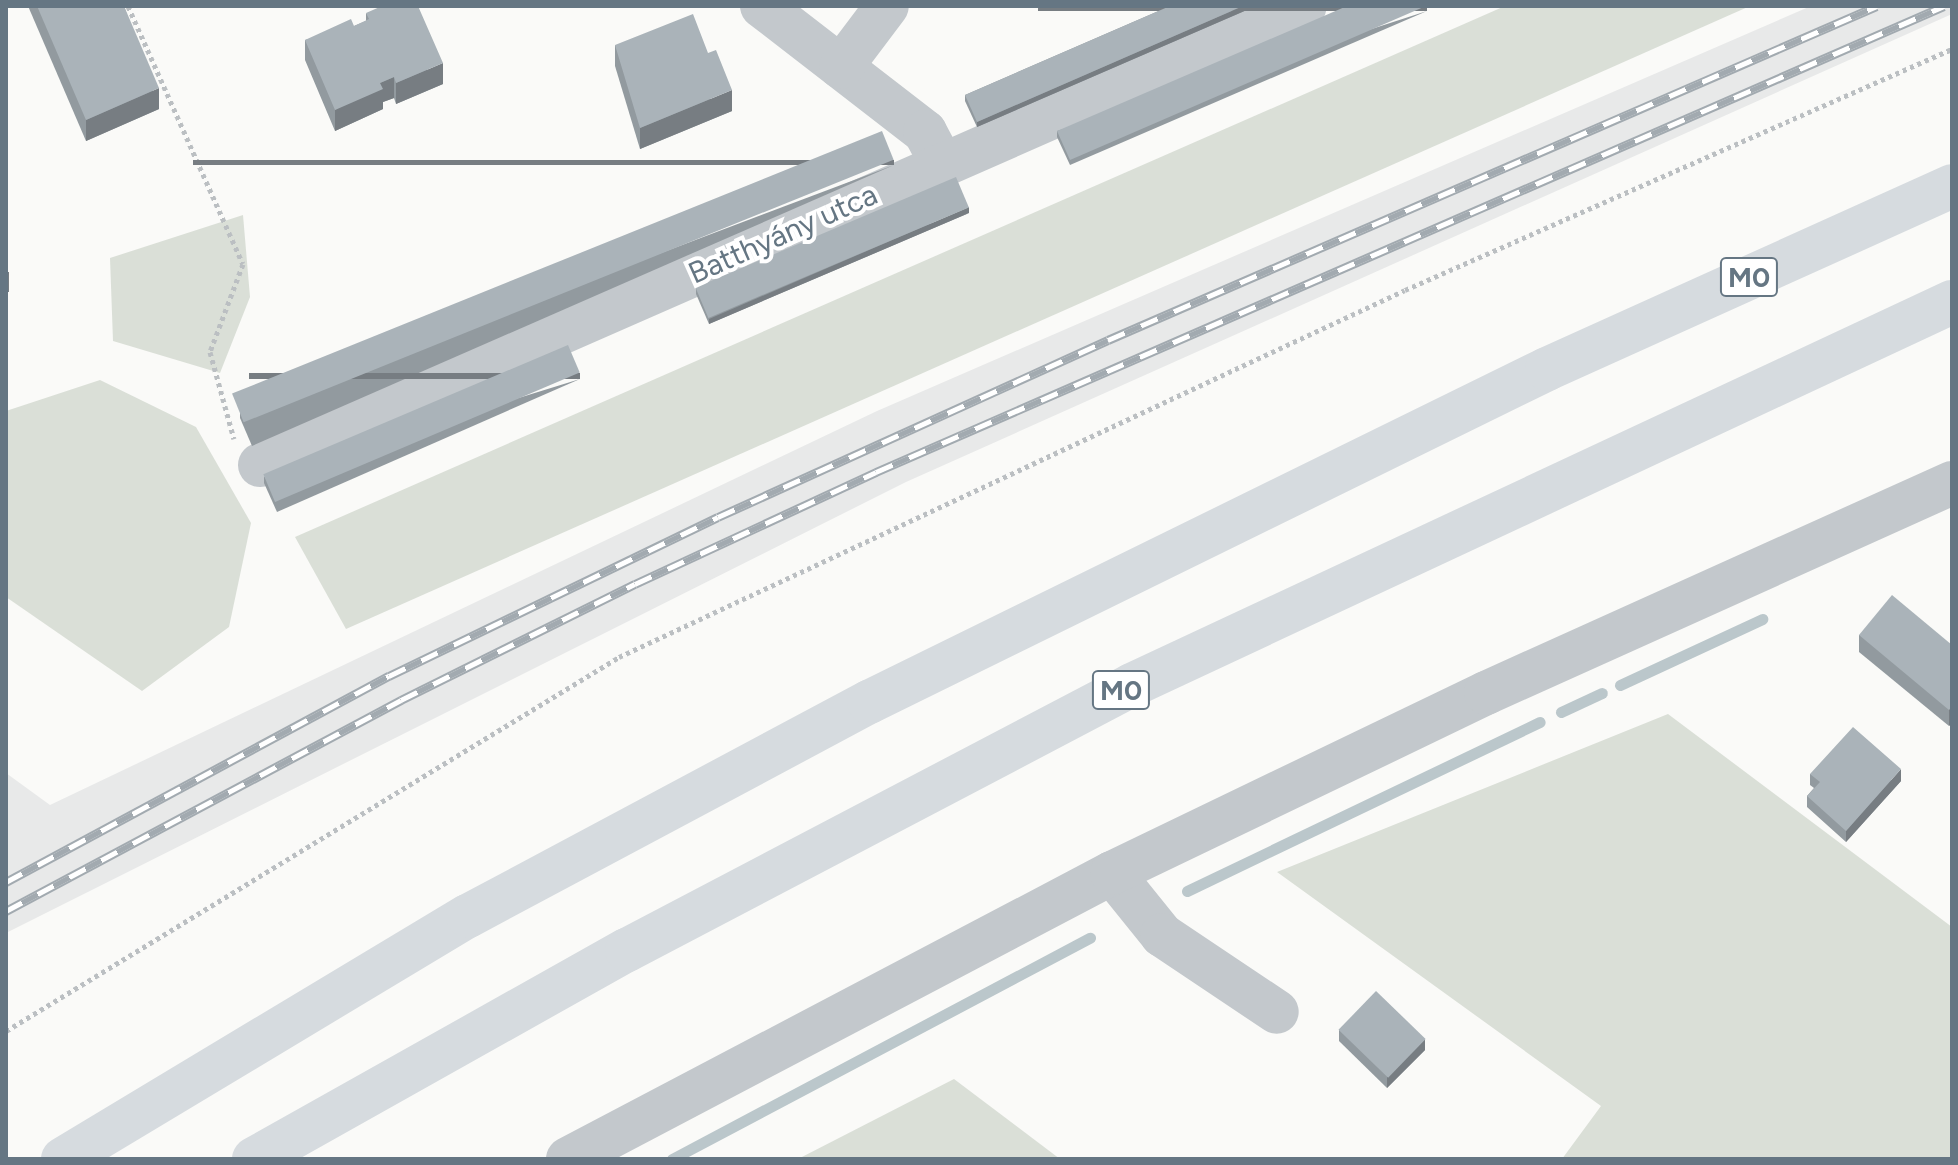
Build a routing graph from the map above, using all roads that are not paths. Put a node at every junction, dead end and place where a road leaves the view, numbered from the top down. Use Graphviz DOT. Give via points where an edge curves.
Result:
graph roads {
  1 [pos="762,6"];
  2 [pos="887,6"];
  3 [pos="1305,6"];
  4 [pos="841,67"];
  5 [pos="942,164"];
  6 [pos="1952,186"];
  7 [pos="1952,302"];
  8 [pos="260,465"];
  9 [pos="1952,483"];
  10 [pos="1112,873"];
  11 [pos="1277,1012"];
  12 [pos="577,1157"];
  13 [pos="63,1159"];
  14 [pos="254,1159"];
  1 -- 4 [label="street"];
  2 -- 4 [label="street"];
  3 -- 5 [label="street, Batthyány utca"];
  4 -- 5 [label="street" via="925,132"];
  5 -- 8 [label="street, Batthyány utca"];
  6 -- 13 [label="highway, M0" via="1547,369 869,702 468,916"];
  7 -- 14 [label="highway, M0" via="1132,685 627,950"];
  9 -- 10 [label="street" via="1486,693"];
  10 -- 11 [label="street" via="1162,935"];
  10 -- 12 [label="street"];
}
